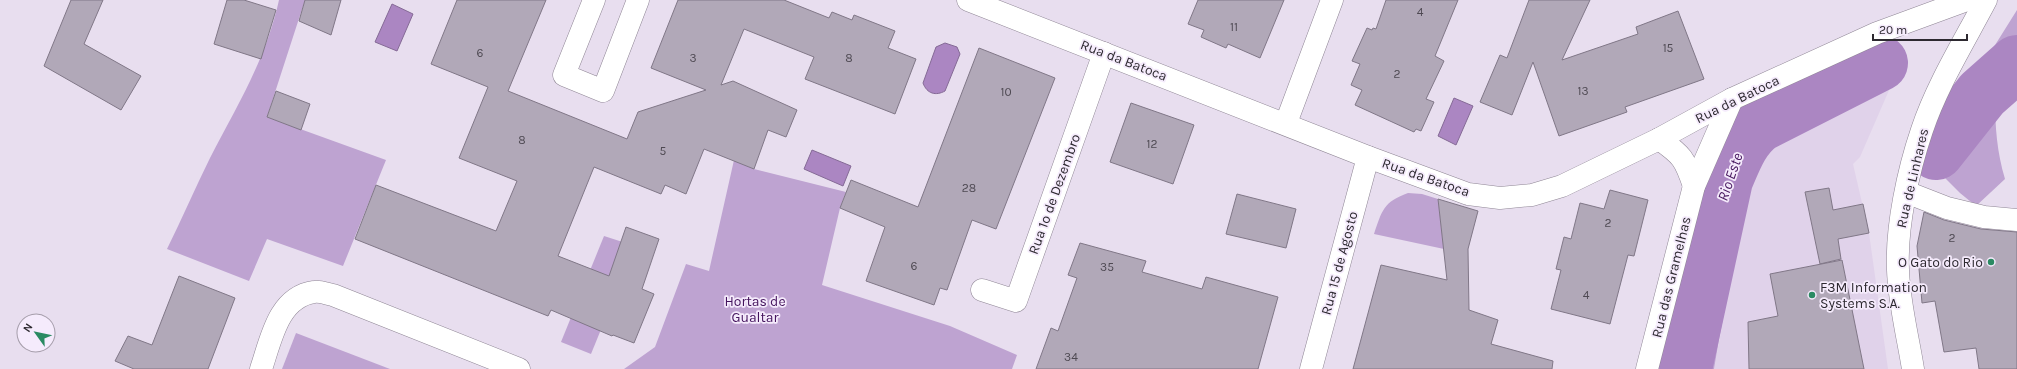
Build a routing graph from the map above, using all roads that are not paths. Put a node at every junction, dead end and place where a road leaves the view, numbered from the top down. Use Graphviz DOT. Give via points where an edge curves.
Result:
graph roads {
  1 [pos="594,0"];
  2 [pos="638,0"];
  3 [pos="968,0"];
  4 [pos="1332,0"];
  5 [pos="1967,0"];
  6 [pos="1986,0"];
  7 [pos="1104,53"];
  8 [pos="1732,99"];
  9 [pos="1286,123"];
  10 [pos="1659,139"];
  11 [pos="1368,157"];
  12 [pos="1694,186"];
  13 [pos="1906,192"];
  14 [pos="2017,220"];
  15 [pos="982,290"];
  16 [pos="260,369"];
  17 [pos="519,369"];
  18 [pos="1311,369"];
  19 [pos="1647,369"];
  20 [pos="1913,369"];
  1 -- 2 [label="street" via="564,75 603,91"];
  3 -- 7 [label="street, Rua da Batoca"];
  4 -- 9 [label="street"];
  5 -- 8 [label="street, Rua da Batoca" via="1877,34"];
  6 -- 13 [label="street, Rua de Linhares" via="1944,79 1922,130"];
  7 -- 9 [label="street, Rua da Batoca"];
  7 -- 15 [label="street, Rua 1º de Dezembro" via="1016,302"];
  8 -- 10 [label="street, Rua da Batoca"];
  8 -- 12 [label="street, Rua das Gramelhas"];
  9 -- 11 [label="street, Rua da Batoca"];
  10 -- 11 [label="street, Rua da Batoca" via="1562,186 1532,194 1500,198 1468,194"];
  10 -- 12 [label="street" via="1679,153"];
  11 -- 18 [label="street, Rua 15 de Agosto"];
  12 -- 19 [label="street, Rua das Gramelhas"];
  13 -- 14 [label="street" via="1947,208 1984,217"];
  13 -- 20 [label="street, Rua de Linhares" via="1899,237 1898,270"];
  16 -- 17 [label="street" via="283,310 297,296 316,292 333,295"];
}
